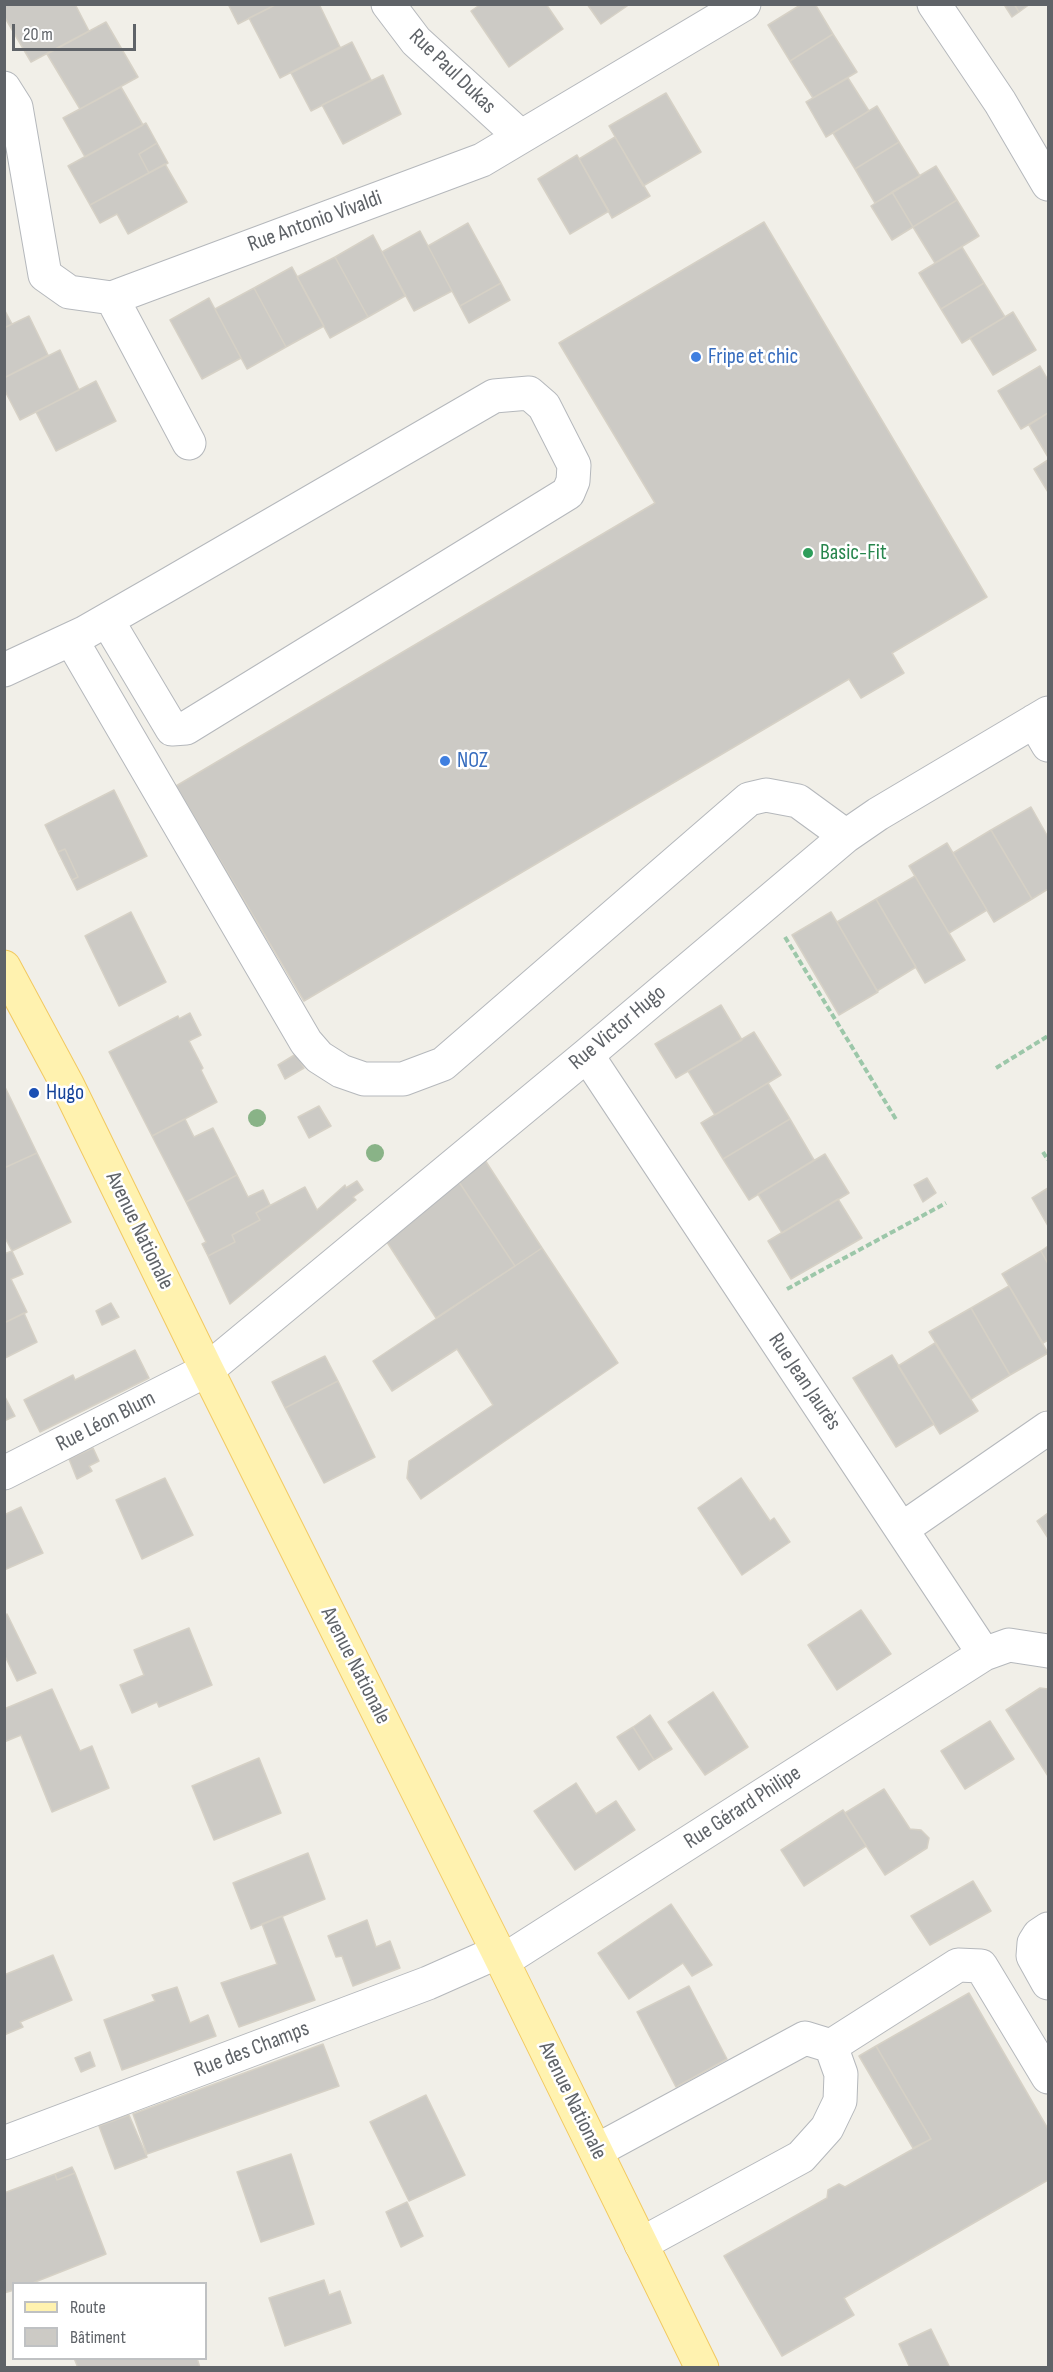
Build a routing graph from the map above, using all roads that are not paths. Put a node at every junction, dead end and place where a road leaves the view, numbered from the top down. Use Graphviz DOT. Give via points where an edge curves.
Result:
graph roads {
  1 [pos="388,4"];
  2 [pos="744,4"];
  3 [pos="934,4"];
  4 [pos="4,88"];
  5 [pos="520,136"];
  6 [pos="1048,184"];
  7 [pos="112,298"];
  8 [pos="189,442"];
  9 [pos="107,620"];
  10 [pos="71,639"];
  11 [pos="4,670"];
  12 [pos="1044,726"];
  13 [pos="846,836"];
  14 [pos="4,967"];
  15 [pos="587,1055"];
  16 [pos="207,1370"];
  17 [pos="1048,1428"];
  18 [pos="4,1473"];
  19 [pos="902,1529"];
  20 [pos="1048,1651"];
  21 [pos="984,1654"];
  22 [pos="1048,1929"];
  23 [pos="500,1957"];
  24 [pos="1048,1983"];
  25 [pos="831,2046"];
  26 [pos="1048,2077"];
  27 [pos="4,2143"];
  28 [pos="596,2151"];
  29 [pos="641,2244"];
  30 [pos="702,2367"];
  1 -- 5 [label="street, Rue Paul Dukas" via="416,41"];
  2 -- 5 [label="street, Rue Antonio Vivaldi"];
  3 -- 6 [label="street" via="1000,102"];
  4 -- 7 [label="street, Rue Antonio Vivaldi" via="15,107 45,276 69,292"];
  5 -- 7 [label="street, Rue Antonio Vivaldi" via="482,160"];
  7 -- 8 [label="street"];
  9 -- 9 [label="street" via="494,396 529,393 536,399 574,465 567,493 186,728 172,729"];
  9 -- 10 [label="street"];
  10 -- 11 [label="street"];
  10 -- 13 [label="street" via="306,1042 334,1067 364,1079 403,1079 443,1064 749,799 766,795 798,801"];
  12 -- 13 [label="street, Rue Victor Hugo" via="878,814"];
  13 -- 15 [label="street, Rue Victor Hugo"];
  14 -- 16 [label="main road, Avenue Nationale" via="67,1084"];
  15 -- 16 [label="street, Rue Victor Hugo"];
  15 -- 19 [label="street, Rue Jean Jaurès"];
  16 -- 18 [label="street, Rue Léon Blum"];
  16 -- 23 [label="main road, Avenue Nationale"];
  17 -- 19 [label="street"];
  19 -- 21 [label="street, Rue Jean Jaurès"];
  20 -- 21 [label="street" via="1010,1645"];
  21 -- 23 [label="street, Rue Gérard Philipe"];
  22 -- 24 [label="street" via="1034,1943 1033,1956"];
  23 -- 27 [label="street, Rue des Champs"];
  23 -- 28 [label="main road, Avenue Nationale"];
  25 -- 26 [label="street" via="958,1965 981,1966"];
  25 -- 28 [label="street" via="805,2038"];
  25 -- 29 [label="street" via="841,2074 840,2101 827,2128 801,2157"];
  28 -- 29 [label="main road, Avenue Nationale"];
  29 -- 30 [label="main road, Avenue Nationale"];
}
